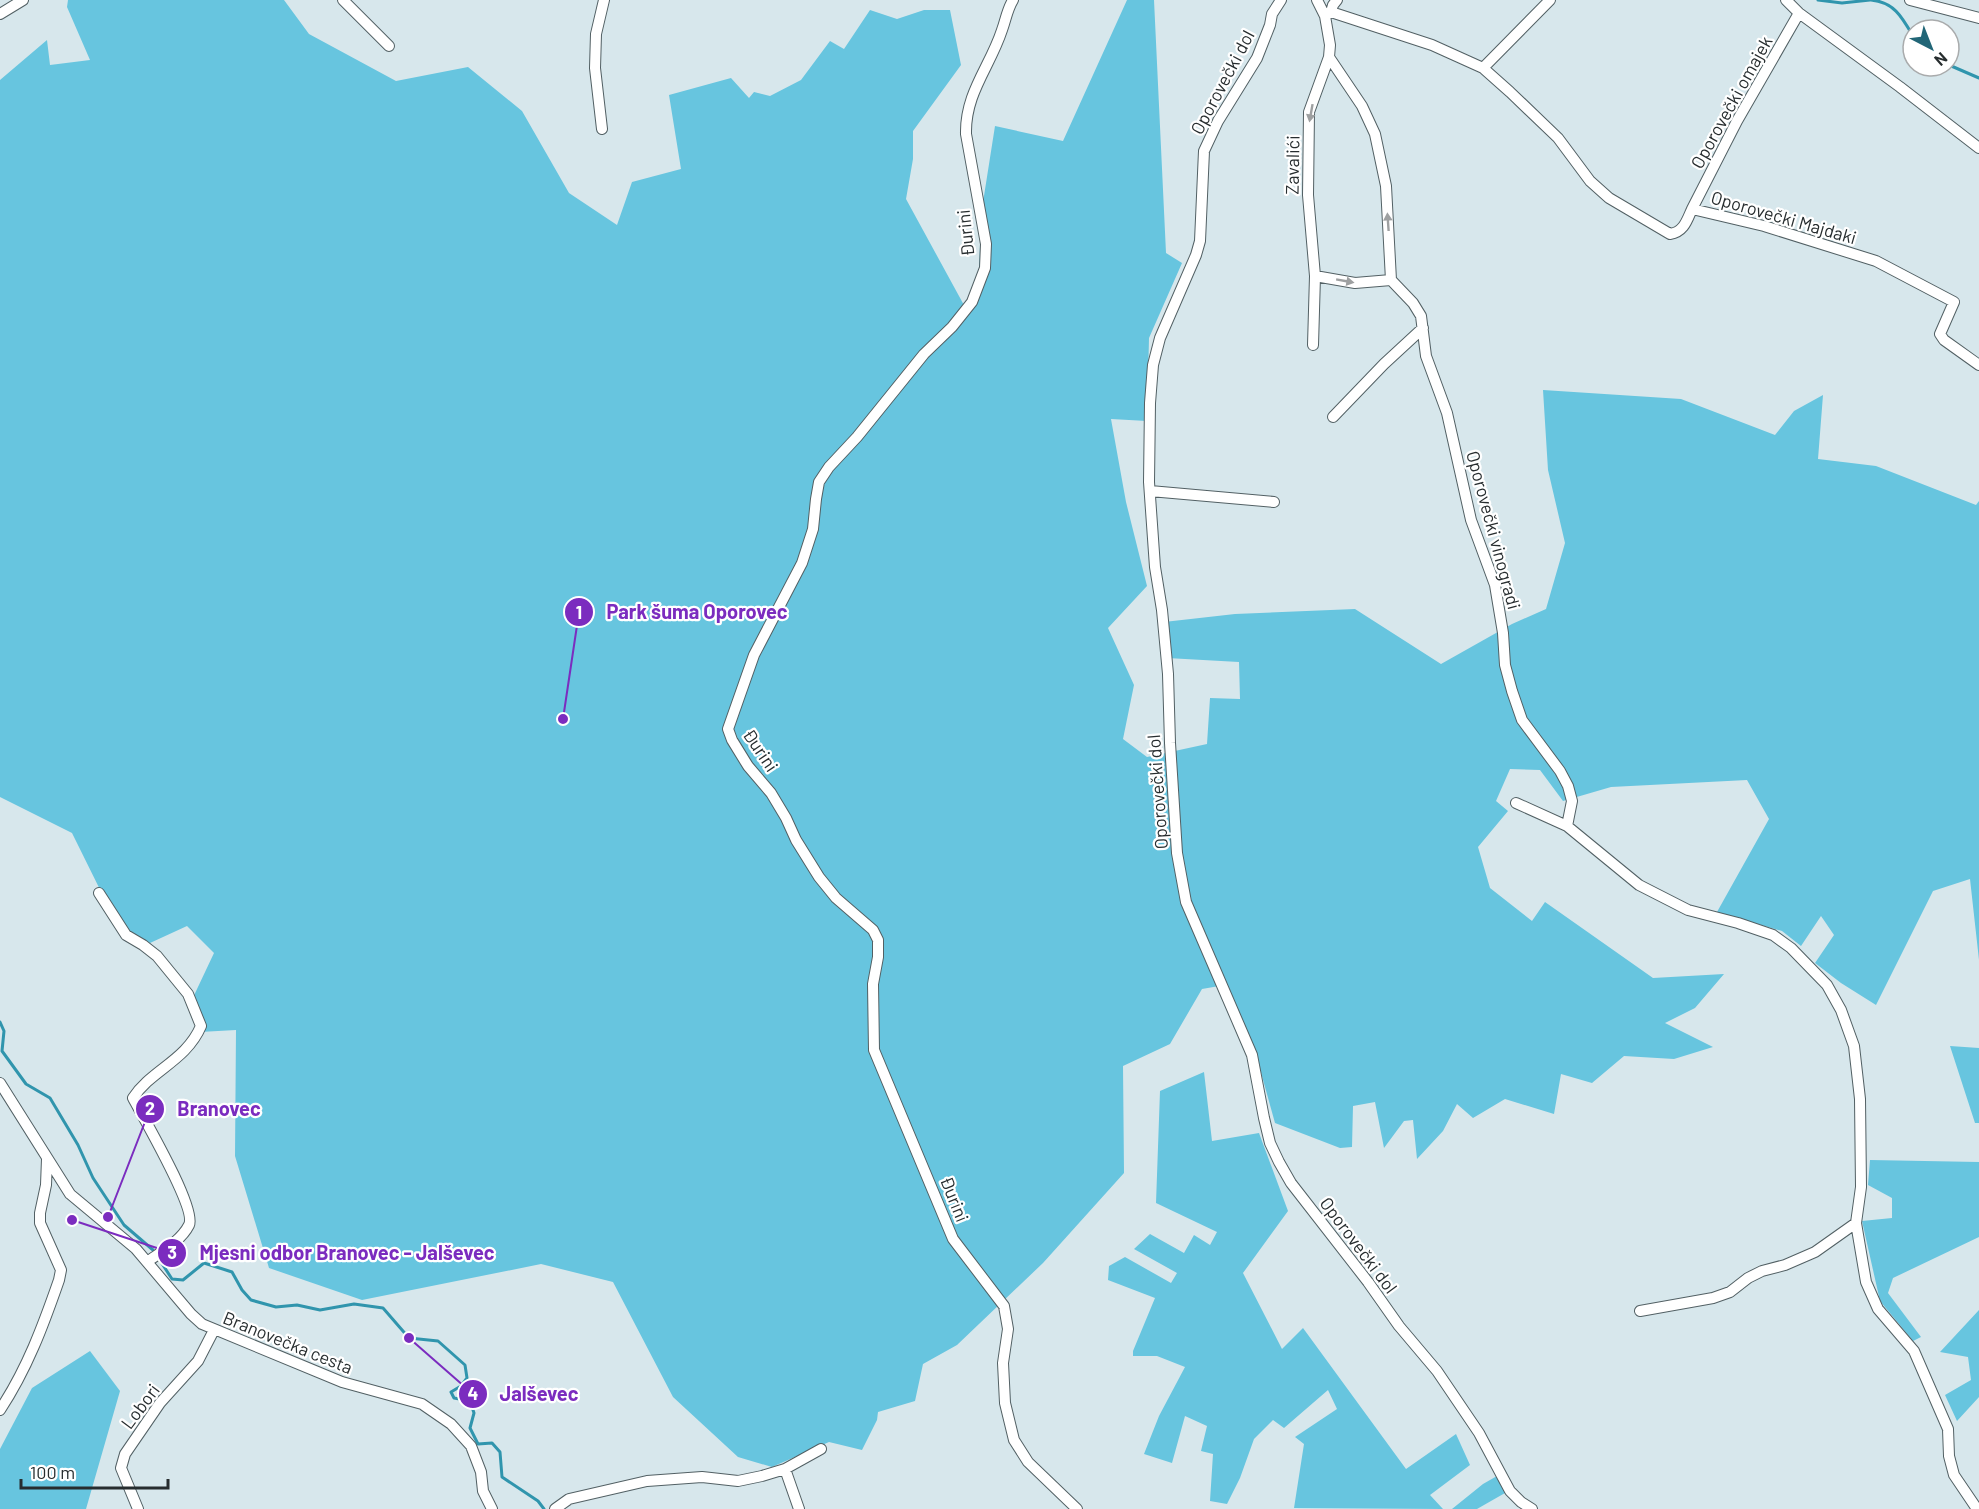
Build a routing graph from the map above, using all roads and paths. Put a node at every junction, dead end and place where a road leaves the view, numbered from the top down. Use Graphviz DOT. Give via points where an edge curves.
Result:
graph roads {
  1 [pos="23,0"];
  2 [pos="343,0"];
  3 [pos="604,0"];
  4 [pos="1013,0"];
  5 [pos="1281,0"];
  6 [pos="1317,0"];
  7 [pos="1337,0"];
  8 [pos="1550,0"];
  9 [pos="1786,0"];
  10 [pos="1910,0"];
  11 [pos="1799,12"];
  12 [pos="0,14"];
  13 [pos="1328,14"];
  14 [pos="1979,18"];
  15 [pos="389,46"];
  16 [pos="1329,57"];
  17 [pos="1483,68"];
  18 [pos="602,129"];
  19 [pos="1979,148"];
  20 [pos="1692,209"];
  21 [pos="1315,276"];
  22 [pos="1391,280"];
  23 [pos="1423,328"];
  24 [pos="1313,345"];
  25 [pos="1979,365"];
  26 [pos="1333,417"];
  27 [pos="1150,491"];
  28 [pos="1274,502"];
  29 [pos="1516,803"];
  30 [pos="1567,826"];
  31 [pos="99,894"];
  32 [pos="0,1083"];
  33 [pos="47,1158"];
  34 [pos="1856,1222"];
  35 [pos="147,1262"];
  36 [pos="1640,1311"];
  37 [pos="214,1330"];
  38 [pos="0,1410"];
  39 [pos="821,1449"];
  40 [pos="785,1469"];
  41 [pos="138,1509"];
  42 [pos="492,1509"];
  43 [pos="555,1509"];
  44 [pos="799,1509"];
  45 [pos="1077,1509"];
  46 [pos="1532,1509"];
  47 [pos="1977,1509"];
  1 -- 12 [label="street"];
  2 -- 15 [label="street"];
  3 -- 18 [label="street" via="596,34 595,68"];
  4 -- 45 [label="street, Đurini" via="966,118 986,244 985,268 972,303 819,482 813,529 802,563 754,656 728,729 748,766 771,793 819,877 836,898 873,930 878,940 873,984 874,1050 953,1239 1004,1306 1008,1329 1003,1363 1005,1403 1014,1440 1028,1462"];
  5 -- 27 [label="street, Oporovečki dol" via="1257,58 1204,151 1200,241 1168,316 1153,365"];
  6 -- 13 [label="street"];
  7 -- 13 [label="street"];
  8 -- 17 [label="street"];
  9 -- 11 [label="street"];
  10 -- 14 [label="street"];
  11 -- 19 [label="street"];
  11 -- 20 [label="street, Oporovečki omajek"];
  13 -- 16 [label="street"];
  13 -- 17 [label="street, Oporovečki Majdaki" via="1432,45"];
  16 -- 21 [label="street, Zavalići, one-way" via="1309,112 1308,195"];
  22 -- 16 [label="street, one-way" via="1386,186 1375,135 1362,106"];
  17 -- 20 [label="street, Oporovečki Majdaki" via="1558,138 1584,174 1608,198 1670,234 1684,227"];
  20 -- 25 [label="street, Oporovečki Majdaki" via="1764,226 1876,261 1954,302 1940,334"];
  21 -- 22 [label="street, one-way" via="1355,283"];
  21 -- 24 [label="street, Zavalići"];
  22 -- 23 [label="street, Oporovečki vinogradi" via="1418,310"];
  23 -- 26 [label="street"];
  23 -- 30 [label="street, Oporovečki vinogradi" via="1426,356 1447,413 1471,520 1495,585 1512,691 1522,720 1568,786 1572,801"];
  27 -- 28 [label="street"];
  27 -- 46 [label="street, Oporovečki dol" via="1168,675 1177,853 1186,902 1251,1055 1270,1143 1291,1183 1443,1378 1510,1491"];
  29 -- 30 [label="street"];
  30 -- 34 [label="street" via="1639,885 1688,910 1773,935 1827,985 1854,1046 1860,1098 1861,1186"];
  31 -- 35 [label="street" via="126,935 157,956 188,994 201,1026 187,1049 133,1098 179,1184 190,1218 190,1224 173,1243"];
  32 -- 33 [label="street, Branovečka cesta"];
  33 -- 35 [label="street, Branovečka cesta" via="70,1194"];
  33 -- 38 [label="street" via="40,1222 61,1270 37,1342"];
  34 -- 36 [label="street" via="1815,1252 1748,1278 1730,1292"];
  34 -- 47 [label="street" via="1866,1282 1878,1309 1914,1351 1948,1429 1954,1475"];
  35 -- 37 [label="street, Branovečka cesta" via="191,1314"];
  37 -- 41 [label="street, Lobori" via="198,1361 160,1403 125,1454 121,1468"];
  37 -- 42 [label="street, Branovečka cesta" via="342,1382 422,1404 451,1424 471,1446"];
  39 -- 40 [label="street"];
  40 -- 43 [label="street" via="738,1481 702,1477 647,1481 569,1499"];
  40 -- 44 [label="street"];
}
